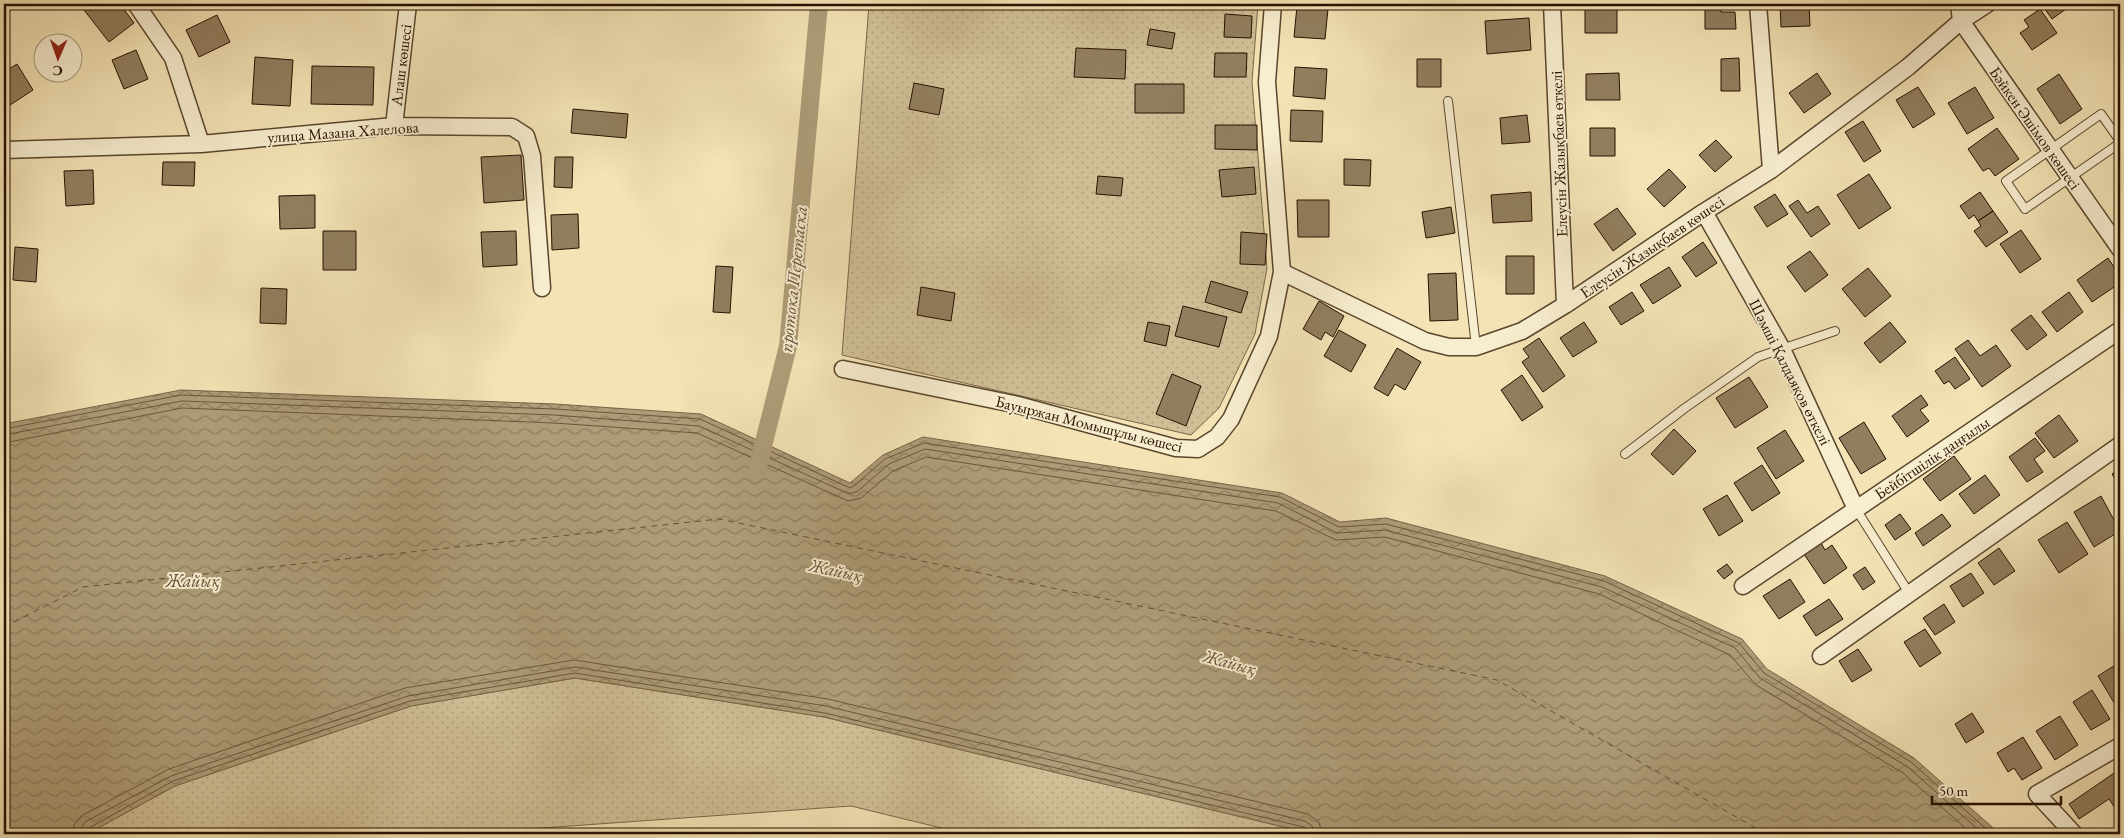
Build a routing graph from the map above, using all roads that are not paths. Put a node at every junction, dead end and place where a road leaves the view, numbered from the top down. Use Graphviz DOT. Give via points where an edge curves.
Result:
graph roads {
  1 [pos="136,4"];
  2 [pos="408,4"];
  3 [pos="1273,4"];
  4 [pos="1552,4"];
  5 [pos="1758,4"];
  6 [pos="1959,4"];
  7 [pos="1987,4"];
  8 [pos="1961,21"];
  9 [pos="1448,100"];
  10 [pos="394,126"];
  11 [pos="2120,142"];
  12 [pos="201,144"];
  13 [pos="2051,149"];
  14 [pos="4,150"];
  15 [pos="1771,170"];
  16 [pos="2070,178"];
  17 [pos="1704,212"];
  18 [pos="2120,248"];
  19 [pos="1282,272"];
  20 [pos="542,288"];
  21 [pos="1565,305"];
  22 [pos="2120,330"];
  23 [pos="1834,331"];
  24 [pos="1476,347"];
  25 [pos="1782,349"];
  26 [pos="843,369"];
  27 [pos="2120,445"];
  28 [pos="1625,454"];
  29 [pos="1856,509"];
  30 [pos="1743,586"];
  31 [pos="1909,593"];
  32 [pos="1821,656"];
  33 [pos="2120,746"];
  34 [pos="2074,834"];
  1 -- 12 [label="street" via="174,58"];
  2 -- 10 [label="street, Алаш көшесі"];
  3 -- 19 [label="street, Бауыржан Момышұлы көшесі" via="1267,82"];
  4 -- 21 [label="street, Елеусін Жазықбаев өткелі"];
  5 -- 15 [label="street"];
  6 -- 8 [label="street, Бәйкен Әшімов көшесі"];
  7 -- 8 [label="street, Елеусін Жазықбаев көшесі"];
  8 -- 13 [label="street, Бәйкен Әшімов көшесі"];
  8 -- 15 [label="street, Елеусін Жазықбаев көшесі" via="1908,67"];
  9 -- 24 [label="lane"];
  10 -- 12 [label="street, улица Мазана Халелова"];
  10 -- 20 [label="street, улица Мазана Халелова" via="512,127 526,136 532,156"];
  11 -- 13 [label="lane" via="2101,114"];
  11 -- 16 [label="lane"];
  12 -- 14 [label="street, улица Мазана Халелова"];
  13 -- 16 [label="street, Бәйкен Әшімов көшесі"];
  13 -- 16 [label="lane" via="2006,181 2025,209"];
  15 -- 17 [label="street, Елеусін Жазықбаев көшесі"];
  16 -- 18 [label="street, Бәйкен Әшімов көшесі"];
  17 -- 21 [label="street, Елеусін Жазықбаев көшесі"];
  17 -- 25 [label="street, Шәмші Қалдаяқов өткелі"];
  19 -- 24 [label="street, Елеусін Жазықбаев көшесі" via="1425,341 1449,347"];
  19 -- 26 [label="street, Бауыржан Момышұлы көшесі" via="1269,336 1231,419 1217,437 1198,449 1176,448 1018,405"];
  21 -- 24 [label="street, Елеусін Жазықбаев көшесі" via="1522,331"];
  22 -- 29 [label="street, Бейбітшілік даңғылы"];
  23 -- 25 [label="lane"];
  25 -- 28 [label="lane" via="1758,357"];
  25 -- 29 [label="street, Шәмші Қалдаяқов өткелі"];
  27 -- 31 [label="street"];
  29 -- 30 [label="street, Бейбітшілік даңғылы"];
  29 -- 31 [label="lane"];
  31 -- 32 [label="street"];
  33 -- 34 [label="street" via="2037,794"];
}
